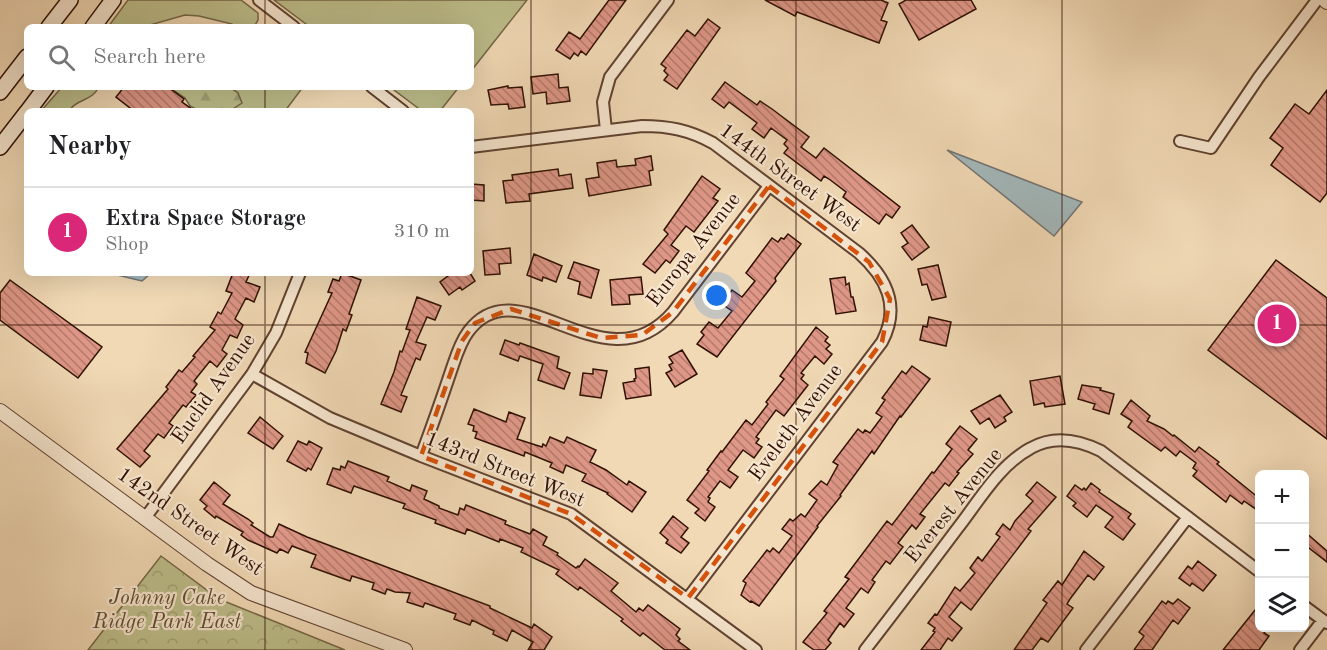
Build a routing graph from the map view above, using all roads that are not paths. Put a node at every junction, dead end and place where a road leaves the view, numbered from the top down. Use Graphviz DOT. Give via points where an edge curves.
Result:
graph roads {
  1 [pos="70,0"];
  2 [pos="113,0"];
  3 [pos="259,0"];
  4 [pos="668,0"];
  5 [pos="1317,0"];
  6 [pos="51,24"];
  7 [pos="95,24"];
  8 [pos="290,24"];
  9 [pos="24,61"];
  10 [pos="44,90"];
  11 [pos="376,90"];
  12 [pos="0,92"];
  13 [pos="31,108"];
  14 [pos="398,108"];
  15 [pos="24,117"];
  16 [pos="606,130"];
  17 [pos="1180,141"];
  18 [pos="0,147"];
  19 [pos="474,147"];
  20 [pos="769,186"];
  21 [pos="869,262"];
  22 [pos="299,276"];
  23 [pos="252,374"];
  24 [pos="0,411"];
  25 [pos="421,456"];
  26 [pos="1188,517"];
  27 [pos="145,518"];
  28 [pos="1255,568"];
  29 [pos="688,598"];
  30 [pos="1309,609"];
  31 [pos="1325,621"];
  32 [pos="405,650"];
  33 [pos="756,650"];
  34 [pos="865,650"];
  35 [pos="1086,650"];
  36 [pos="1300,650"];
  1 -- 6 [label="main road"];
  2 -- 7 [label="main road"];
  3 -- 8 [label="street"];
  4 -- 16 [label="street" via="610,77 603,102"];
  5 -- 17 [label="street" via="1258,76 1211,148"];
  9 -- 12 [label="main road"];
  10 -- 13 [label="main road"];
  11 -- 14 [label="street"];
  15 -- 18 [label="main road"];
  16 -- 19 [label="street, 144th Street West"];
  16 -- 20 [label="street, 144th Street West" via="662,126 688,131 713,143"];
  20 -- 21 [label="street, 144th Street West"];
  20 -- 25 [label="street, Europa Avenue" via="669,317 655,329 622,340 601,338 511,309 492,313 475,323 462,341"];
  21 -- 29 [label="street, Eveleth Avenue" via="884,281 890,299 889,324 882,342"];
  22 -- 23 [label="street, Euclid Avenue" via="276,333"];
  23 -- 25 [label="street, 143rd Street West" via="330,418"];
  23 -- 27 [label="street, Euclid Avenue"];
  24 -- 27 [label="street, 142nd Street West"];
  25 -- 29 [label="street, 143rd Street West" via="571,514"];
  26 -- 28 [label="street"];
  26 -- 34 [label="street, Everest Avenue" via="1101,451 1079,442 1051,441 1029,448 1008,465"];
  26 -- 35 [label="street"];
  27 -- 32 [label="street, 142nd Street West" via="250,593"];
  29 -- 33 [label="street, 143rd Street West"];
  30 -- 31 [label="street"];
  31 -- 36 [label="street"];
}
